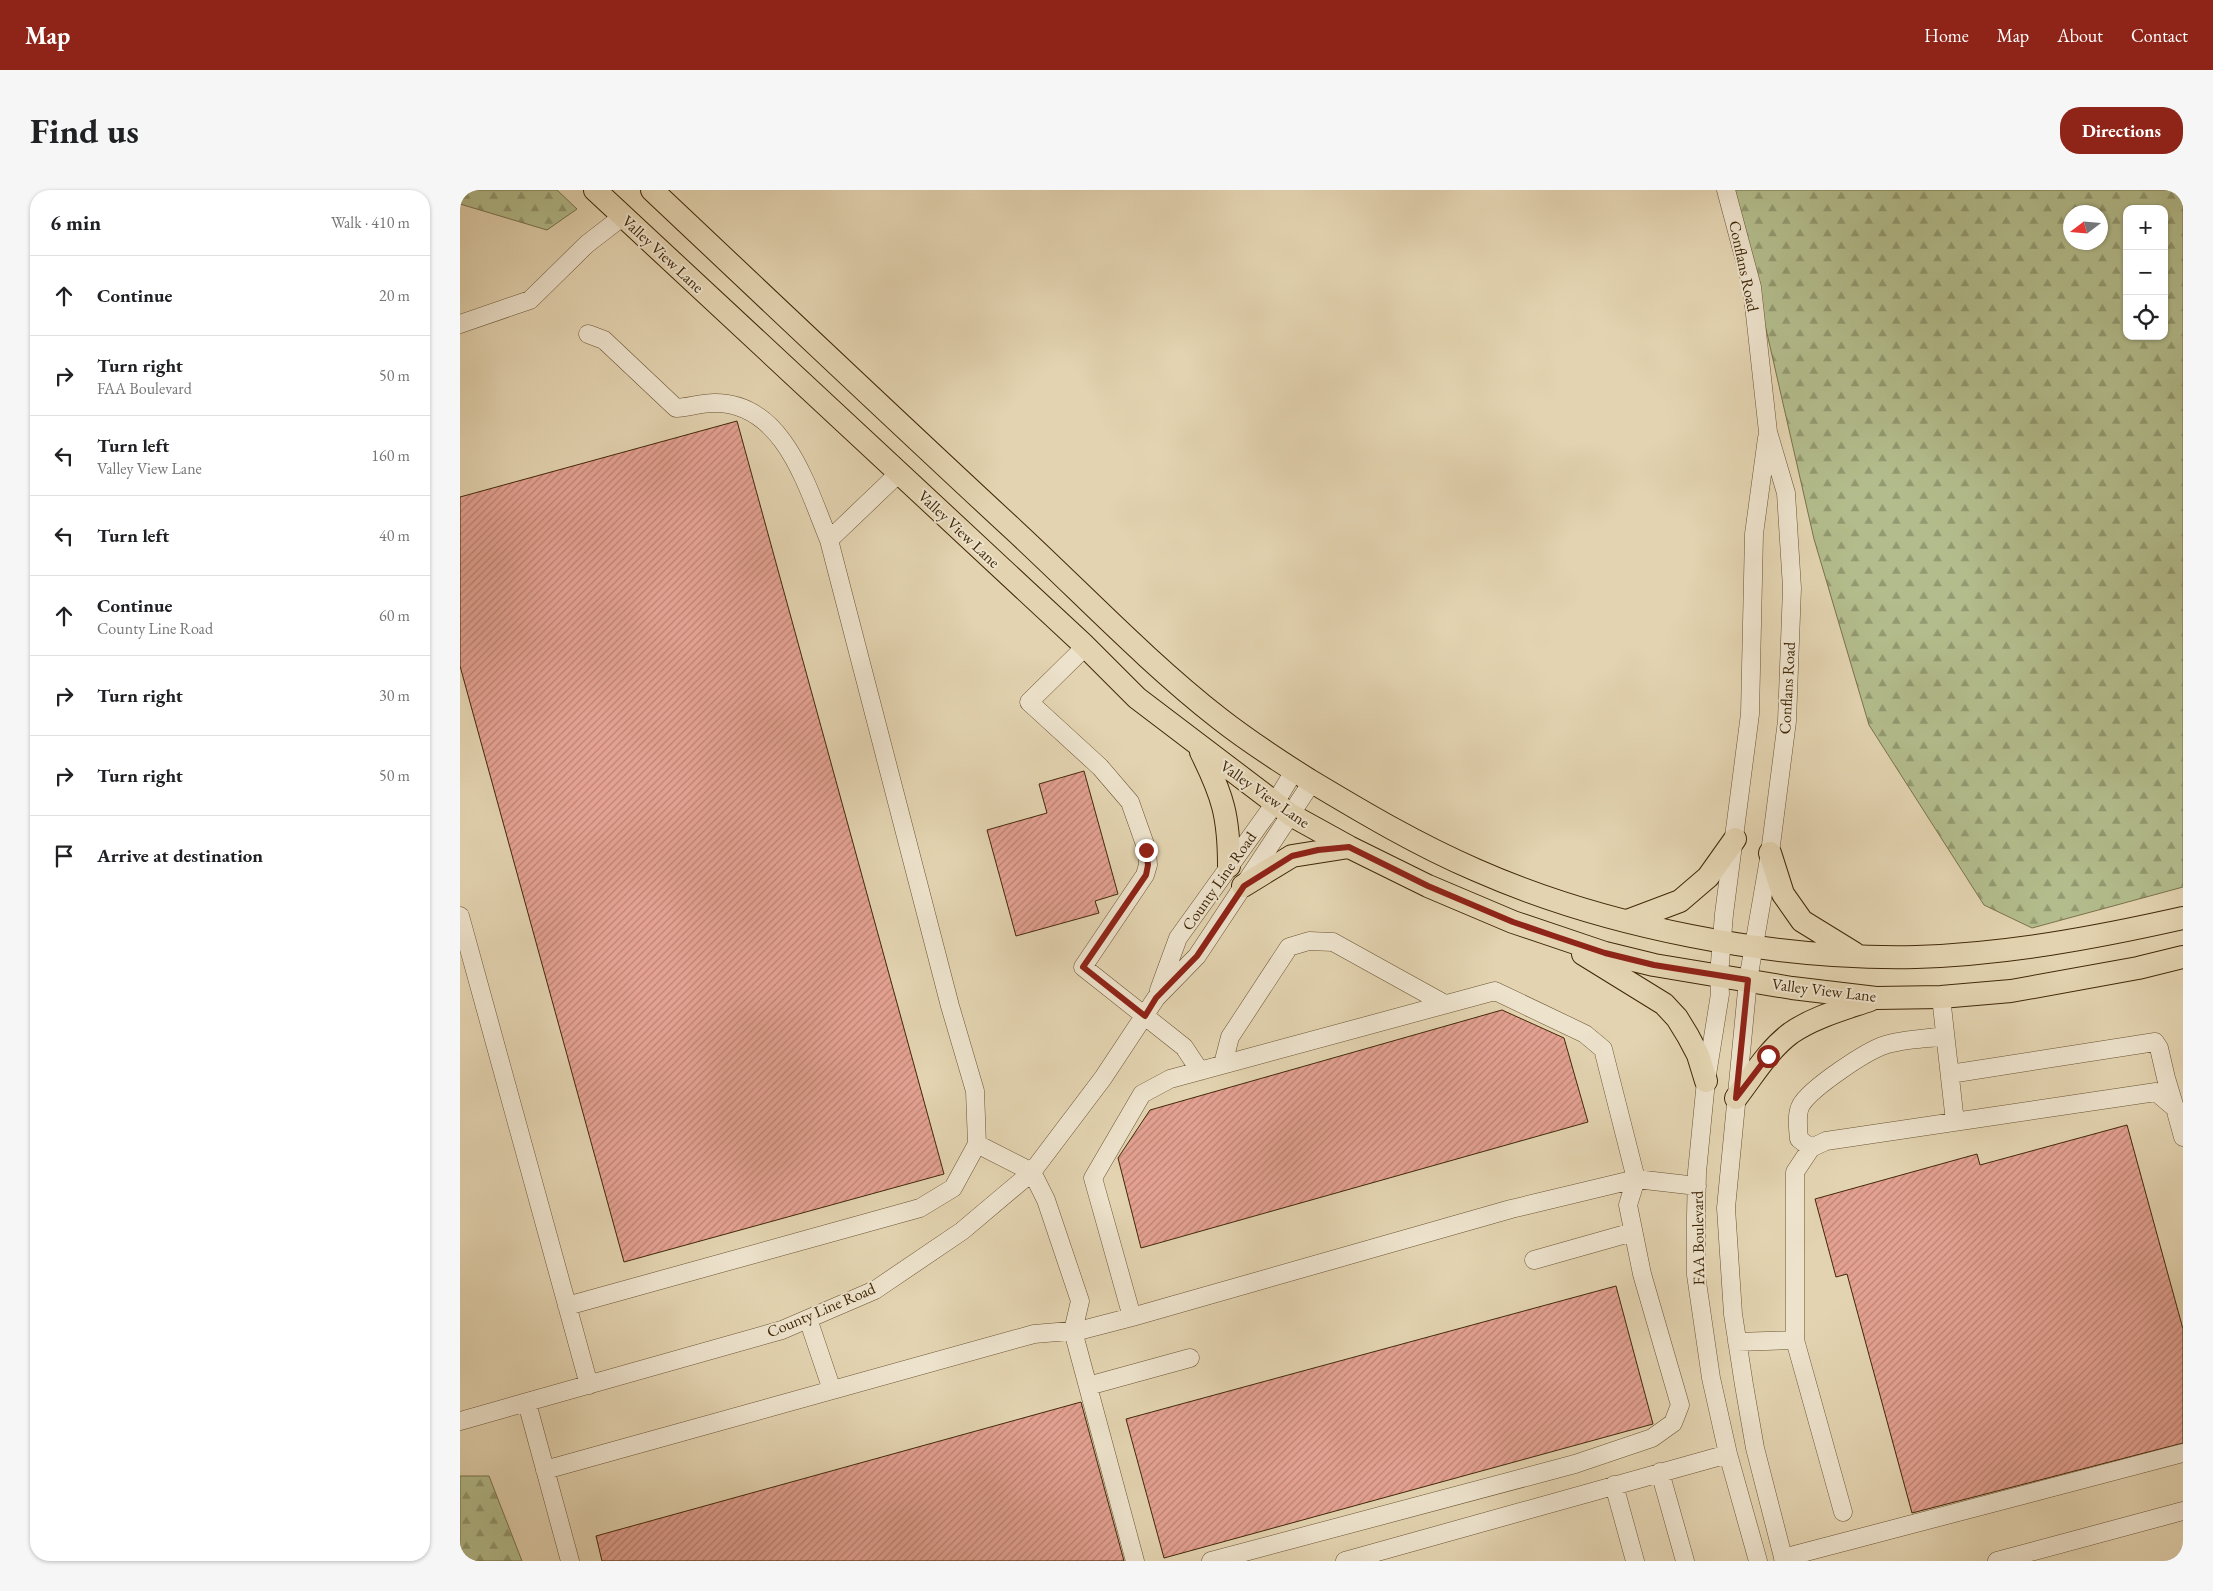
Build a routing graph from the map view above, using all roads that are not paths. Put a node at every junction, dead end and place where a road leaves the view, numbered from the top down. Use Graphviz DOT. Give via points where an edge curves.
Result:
graph roads {
  1 [pos="595,190"];
  2 [pos="652,190"];
  3 [pos="1726,190"];
  4 [pos="622,217"];
  5 [pos="460,324"];
  6 [pos="588,334"];
  7 [pos="1768,432"];
  8 [pos="922,445"];
  9 [pos="899,474"];
  10 [pos="829,540"];
  11 [pos="1086,646"];
  12 [pos="1198,746"];
  13 [pos="1303,776"];
  14 [pos="1283,809"];
  15 [pos="1735,839"];
  16 [pos="1349,847"];
  17 [pos="1770,853"];
  18 [pos="1229,866"];
  19 [pos="1244,886"];
  20 [pos="460,916"];
  21 [pos="2183,918"];
  22 [pos="1627,921"];
  23 [pos="1554,936"];
  24 [pos="1722,941"];
  25 [pos="1755,946"];
  26 [pos="1860,956"];
  27 [pos="2183,957"];
  28 [pos="1719,975"];
  29 [pos="1748,980"];
  30 [pos="1941,997"];
  31 [pos="1156,998"];
  32 [pos="1876,998"];
  33 [pos="1445,1004"];
  34 [pos="1145,1016"];
  35 [pos="1945,1036"];
  36 [pos="1223,1064"];
  37 [pos="1200,1071"];
  38 [pos="1950,1074"];
  39 [pos="1706,1081"];
  40 [pos="1736,1098"];
  41 [pos="2175,1108"];
  42 [pos="1955,1122"];
  43 [pos="2183,1137"];
  44 [pos="977,1144"];
  45 [pos="1810,1148"];
  46 [pos="1032,1172"];
  47 [pos="1636,1178"];
  48 [pos="1697,1186"];
  49 [pos="1633,1232"];
  50 [pos="1534,1260"];
  51 [pos="567,1306"];
  52 [pos="1132,1317"];
  53 [pos="808,1319"];
  54 [pos="1073,1331"];
  55 [pos="1796,1340"];
  56 [pos="1737,1342"];
  57 [pos="1190,1358"];
  58 [pos="589,1385"];
  59 [pos="1088,1386"];
  60 [pos="832,1390"];
  61 [pos="527,1403"];
  62 [pos="460,1420"];
  63 [pos="2183,1453"];
  64 [pos="1728,1454"];
  65 [pos="545,1470"];
  66 [pos="1660,1472"];
  67 [pos="1614,1486"];
  68 [pos="2183,1511"];
  69 [pos="1843,1512"];
  70 [pos="1784,1560"];
  71 [pos="570,1561"];
  72 [pos="1136,1561"];
  73 [pos="1211,1561"];
  74 [pos="1345,1561"];
  75 [pos="1635,1561"];
  76 [pos="1685,1561"];
  77 [pos="1758,1561"];
  78 [pos="1998,1561"];
  1 -- 4 [label="main road, Valley View Lane"];
  2 -- 8 [label="main road"];
  3 -- 7 [label="street, Conflans Road" via="1752,287"];
  4 -- 5 [label="street" via="587,244 530,300"];
  4 -- 9 [label="main road, Valley View Lane"];
  6 -- 10 [label="street" via="604,340 676,408 715,403 750,410 772,427 797,462"];
  7 -- 15 [label="street, Conflans Road" via="1754,534 1750,714"];
  7 -- 17 [label="street, Conflans Road" via="1786,493 1792,588 1787,721"];
  8 -- 9 [label="main road"];
  8 -- 13 [label="main road" via="1175,680 1220,719"];
  9 -- 10 [label="street"];
  9 -- 11 [label="main road, Valley View Lane"];
  10 -- 44 [label="street" via="975,1091"];
  11 -- 12 [label="main road, Valley View Lane" via="1137,698"];
  11 -- 34 [label="street" via="1029,702 1100,767 1130,802 1140,827 1148,865 1146,875 1083,967"];
  12 -- 14 [label="main road, Valley View Lane"];
  12 -- 18 [label="main road" via="1219,787 1228,821"];
  13 -- 14 [label="street, County Line Road"];
  13 -- 22 [label="main road" via="1385,826 1478,871"];
  14 -- 16 [label="main road, Valley View Lane"];
  14 -- 18 [label="street, County Line Road"];
  14 -- 19 [label="street, County Line Road"];
  15 -- 22 [label="main road" via="1708,877 1680,901"];
  15 -- 24 [label="street, Conflans Road"];
  16 -- 19 [label="main road" via="1292,856"];
  16 -- 23 [label="main road, Valley View Lane" via="1428,886"];
  17 -- 25 [label="street, Conflans Road"];
  17 -- 26 [label="main road" via="1783,894 1802,921"];
  18 -- 31 [label="street, County Line Road" via="1178,938"];
  19 -- 31 [label="street, County Line Road" via="1197,956"];
  20 -- 51 [label="street"];
  21 -- 26 [label="main road" via="2038,948 1916,957"];
  22 -- 24 [label="main road"];
  23 -- 28 [label="main road, Valley View Lane" via="1654,965"];
  23 -- 39 [label="main road" via="1664,1004 1688,1036"];
  24 -- 25 [label="main road"];
  24 -- 28 [label="street, FAA Boulevard"];
  25 -- 26 [label="main road"];
  25 -- 29 [label="street, FAA Boulevard"];
  27 -- 30 [label="main road, Valley View Lane" via="2011,991"];
  28 -- 29 [label="main road, Valley View Lane"];
  28 -- 39 [label="street, FAA Boulevard" via="1720,994"];
  29 -- 32 [label="main road, Valley View Lane"];
  29 -- 40 [label="street, FAA Boulevard"];
  30 -- 32 [label="main road, Valley View Lane"];
  30 -- 35 [label="street"];
  31 -- 34 [label="street, County Line Road"];
  32 -- 40 [label="main road" via="1793,1032 1772,1052"];
  33 -- 36 [label="street"];
  33 -- 36 [label="street" via="1333,942 1309,941 1289,947 1230,1037"];
  33 -- 47 [label="street" via="1495,991 1585,1034 1603,1050"];
  34 -- 37 [label="street" via="1184,1047"];
  34 -- 46 [label="street, County Line Road"];
  35 -- 38 [label="street"];
  35 -- 45 [label="street" via="1885,1045 1823,1083 1800,1109 1799,1139"];
  36 -- 37 [label="street"];
  37 -- 52 [label="street" via="1170,1078 1142,1094 1093,1178"];
  38 -- 41 [label="street" via="2155,1042"];
  38 -- 42 [label="street"];
  39 -- 48 [label="street, FAA Boulevard"];
  40 -- 56 [label="street, FAA Boulevard" via="1726,1208"];
  41 -- 42 [label="street" via="2156,1092"];
  41 -- 43 [label="street"];
  42 -- 45 [label="street" via="1826,1141"];
  44 -- 46 [label="street"];
  44 -- 51 [label="street" via="953,1188 920,1208"];
  45 -- 55 [label="street" via="1795,1172"];
  46 -- 53 [label="street, County Line Road" via="962,1231 875,1290"];
  46 -- 54 [label="street" via="1046,1200 1080,1301"];
  47 -- 48 [label="street"];
  47 -- 49 [label="street" via="1628,1205"];
  47 -- 52 [label="street" via="1511,1209"];
  48 -- 64 [label="street, FAA Boulevard" via="1696,1276 1711,1378"];
  49 -- 50 [label="street"];
  49 -- 73 [label="street" via="1680,1405 1673,1423 1652,1438 1575,1464"];
  51 -- 58 [label="street"];
  52 -- 54 [label="street"];
  53 -- 58 [label="street, County Line Road" via="782,1330"];
  53 -- 60 [label="street"];
  54 -- 59 [label="street"];
  54 -- 60 [label="street" via="1034,1334"];
  55 -- 56 [label="street"];
  55 -- 69 [label="street"];
  56 -- 70 [label="street, FAA Boulevard" via="1755,1448"];
  57 -- 59 [label="street"];
  58 -- 61 [label="street, County Line Road"];
  59 -- 72 [label="street"];
  60 -- 65 [label="street"];
  61 -- 62 [label="street, County Line Road"];
  61 -- 65 [label="street"];
  63 -- 70 [label="street"];
  64 -- 66 [label="street"];
  64 -- 77 [label="street, FAA Boulevard"];
  65 -- 71 [label="street"];
  66 -- 67 [label="street"];
  66 -- 76 [label="street"];
  67 -- 74 [label="street"];
  67 -- 75 [label="street"];
  68 -- 78 [label="street"];
}
